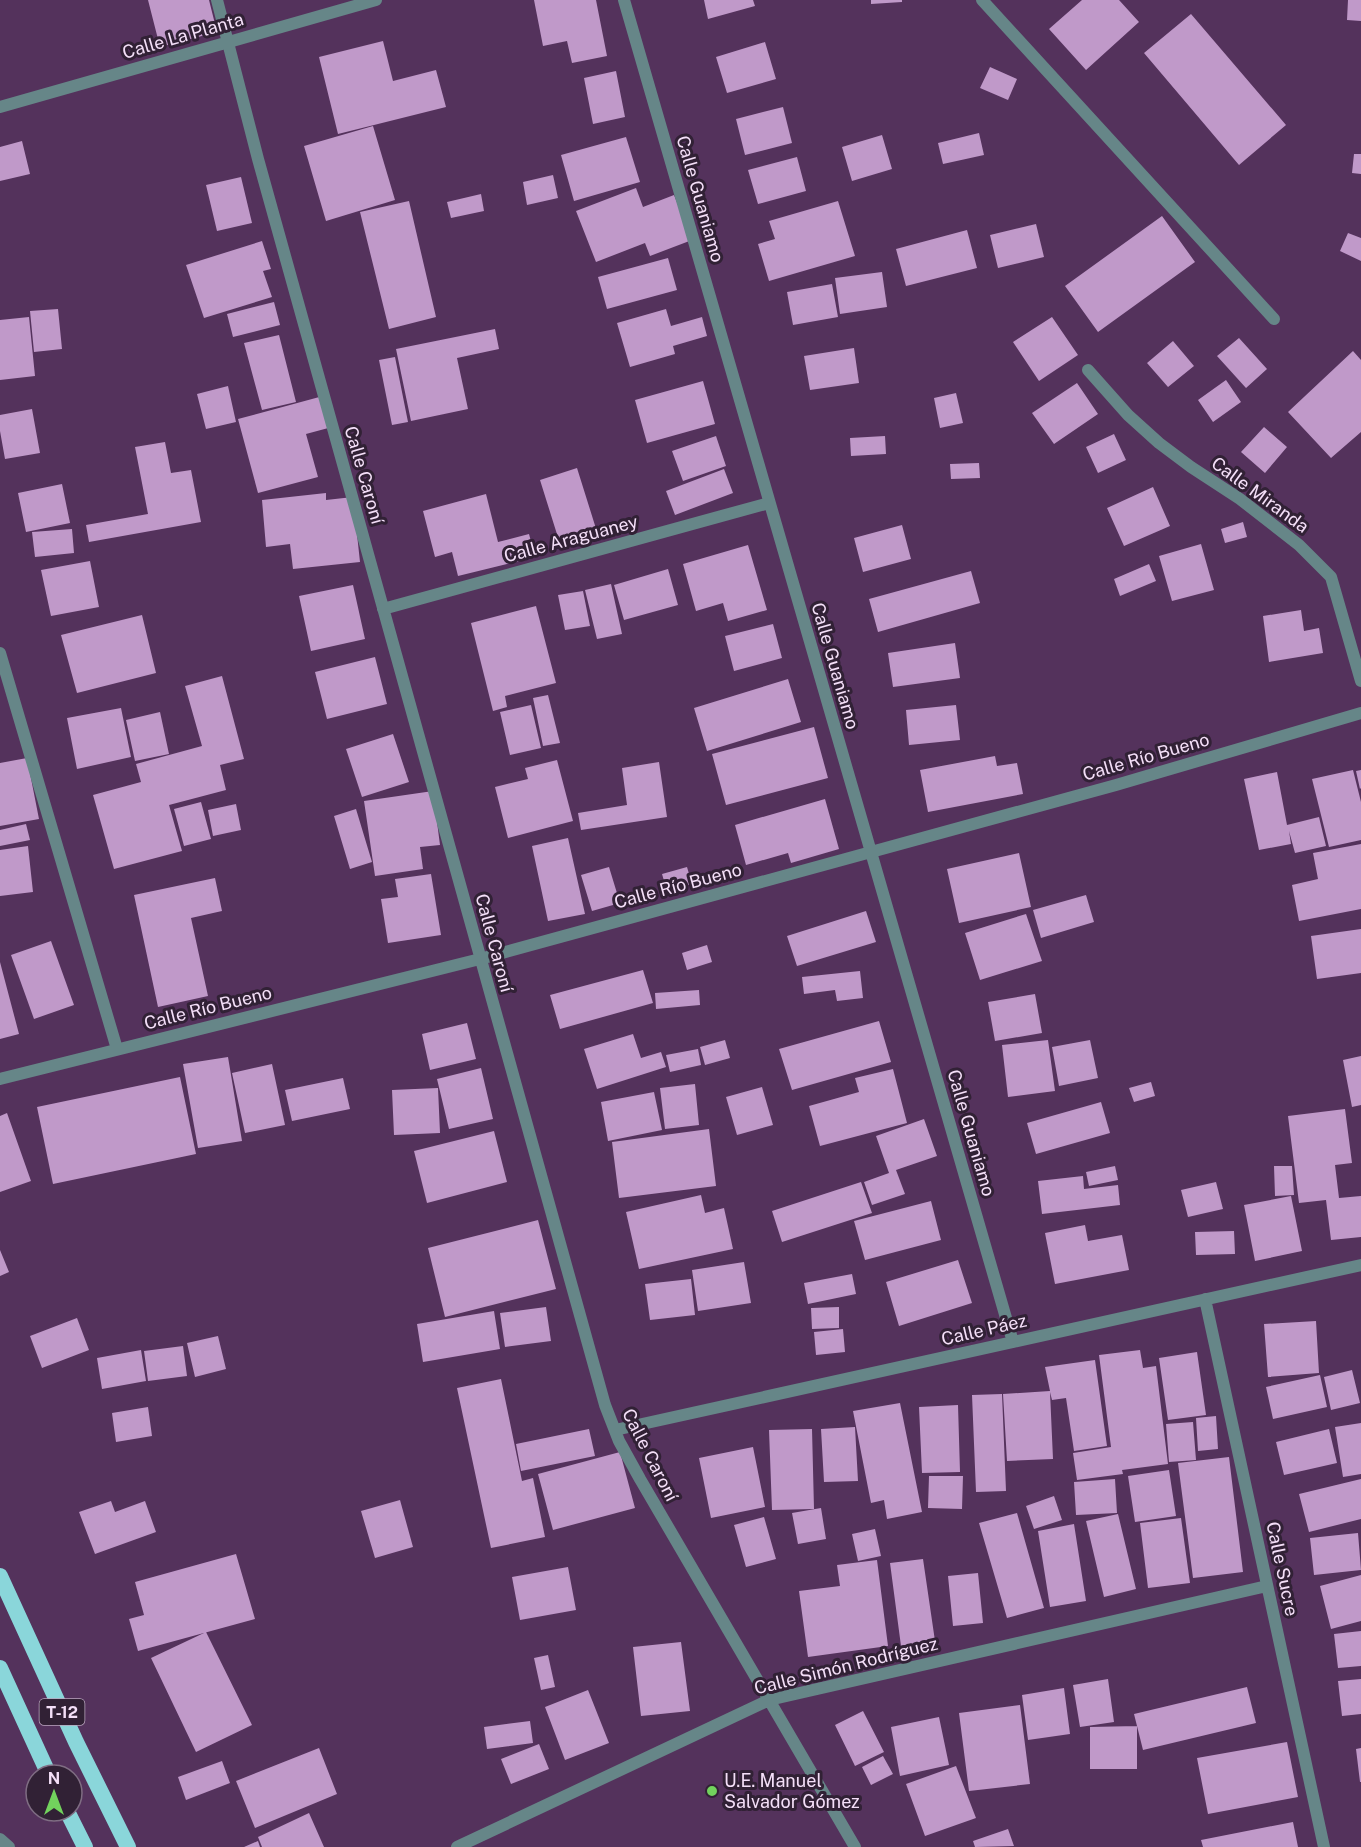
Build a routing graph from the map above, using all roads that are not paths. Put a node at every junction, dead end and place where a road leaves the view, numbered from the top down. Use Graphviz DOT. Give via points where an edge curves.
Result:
graph roads {
  1 [pos="217,0"];
  2 [pos="376,0"];
  3 [pos="624,0"];
  4 [pos="982,0"];
  5 [pos="228,42"];
  6 [pos="0,107"];
  7 [pos="1274,319"];
  8 [pos="1088,370"];
  9 [pos="770,503"];
  10 [pos="383,609"];
  11 [pos="0,653"];
  12 [pos="1361,681"];
  13 [pos="1361,713"];
  14 [pos="870,852"];
  15 [pos="480,959"];
  16 [pos="117,1049"];
  17 [pos="0,1079"];
  18 [pos="1361,1265"];
  19 [pos="1205,1299"];
  20 [pos="1012,1342"];
  21 [pos="615,1430"];
  22 [pos="0,1576"];
  23 [pos="1267,1586"];
  24 [pos="0,1668"];
  25 [pos="769,1700"];
  26 [pos="44,1763"];
  27 [pos="73,1823"];
  28 [pos="0,1839"];
  29 [pos="9,1847"];
  30 [pos="85,1847"];
  31 [pos="128,1847"];
  32 [pos="457,1847"];
  33 [pos="855,1847"];
  34 [pos="1324,1847"];
  1 -- 5 [label="street, Calle Caroní"];
  2 -- 5 [label="street, Calle La Planta"];
  3 -- 9 [label="street, Calle Guaniamo"];
  4 -- 7 [label="street"];
  5 -- 6 [label="street, Calle La Planta"];
  5 -- 10 [label="street, Calle Caroní"];
  8 -- 12 [label="street, Calle Miranda" via="1159,443 1248,506 1331,577"];
  9 -- 10 [label="street, Calle Araguaney"];
  9 -- 14 [label="street, Calle Guaniamo"];
  10 -- 15 [label="street, Calle Caroní"];
  11 -- 16 [label="street"];
  13 -- 14 [label="street, Calle Río Bueno"];
  14 -- 15 [label="street, Calle Río Bueno"];
  14 -- 20 [label="street, Calle Guaniamo"];
  15 -- 16 [label="street, Calle Río Bueno"];
  15 -- 21 [label="street, Calle Caroní" via="592,1361"];
  16 -- 17 [label="street, Calle Río Bueno"];
  18 -- 19 [label="street, Calle Páez"];
  19 -- 20 [label="street, Calle Páez"];
  19 -- 23 [label="street, Calle Sucre"];
  20 -- 21 [label="street, Calle Páez"];
  21 -- 25 [label="street, Calle Caroní" via="639,1479"];
  22 -- 31 [label="highway, T-12"];
  23 -- 25 [label="street, Calle Simón Rodríguez"];
  23 -- 34 [label="street, Calle Sucre"];
  24 -- 26 [label="highway, T-12"];
  25 -- 32 [label="street, Calle Simón Rodríguez"];
  25 -- 33 [label="street, Calle Caroní"];
  27 -- 30 [label="highway"];
  28 -- 29 [label="street"];
}
